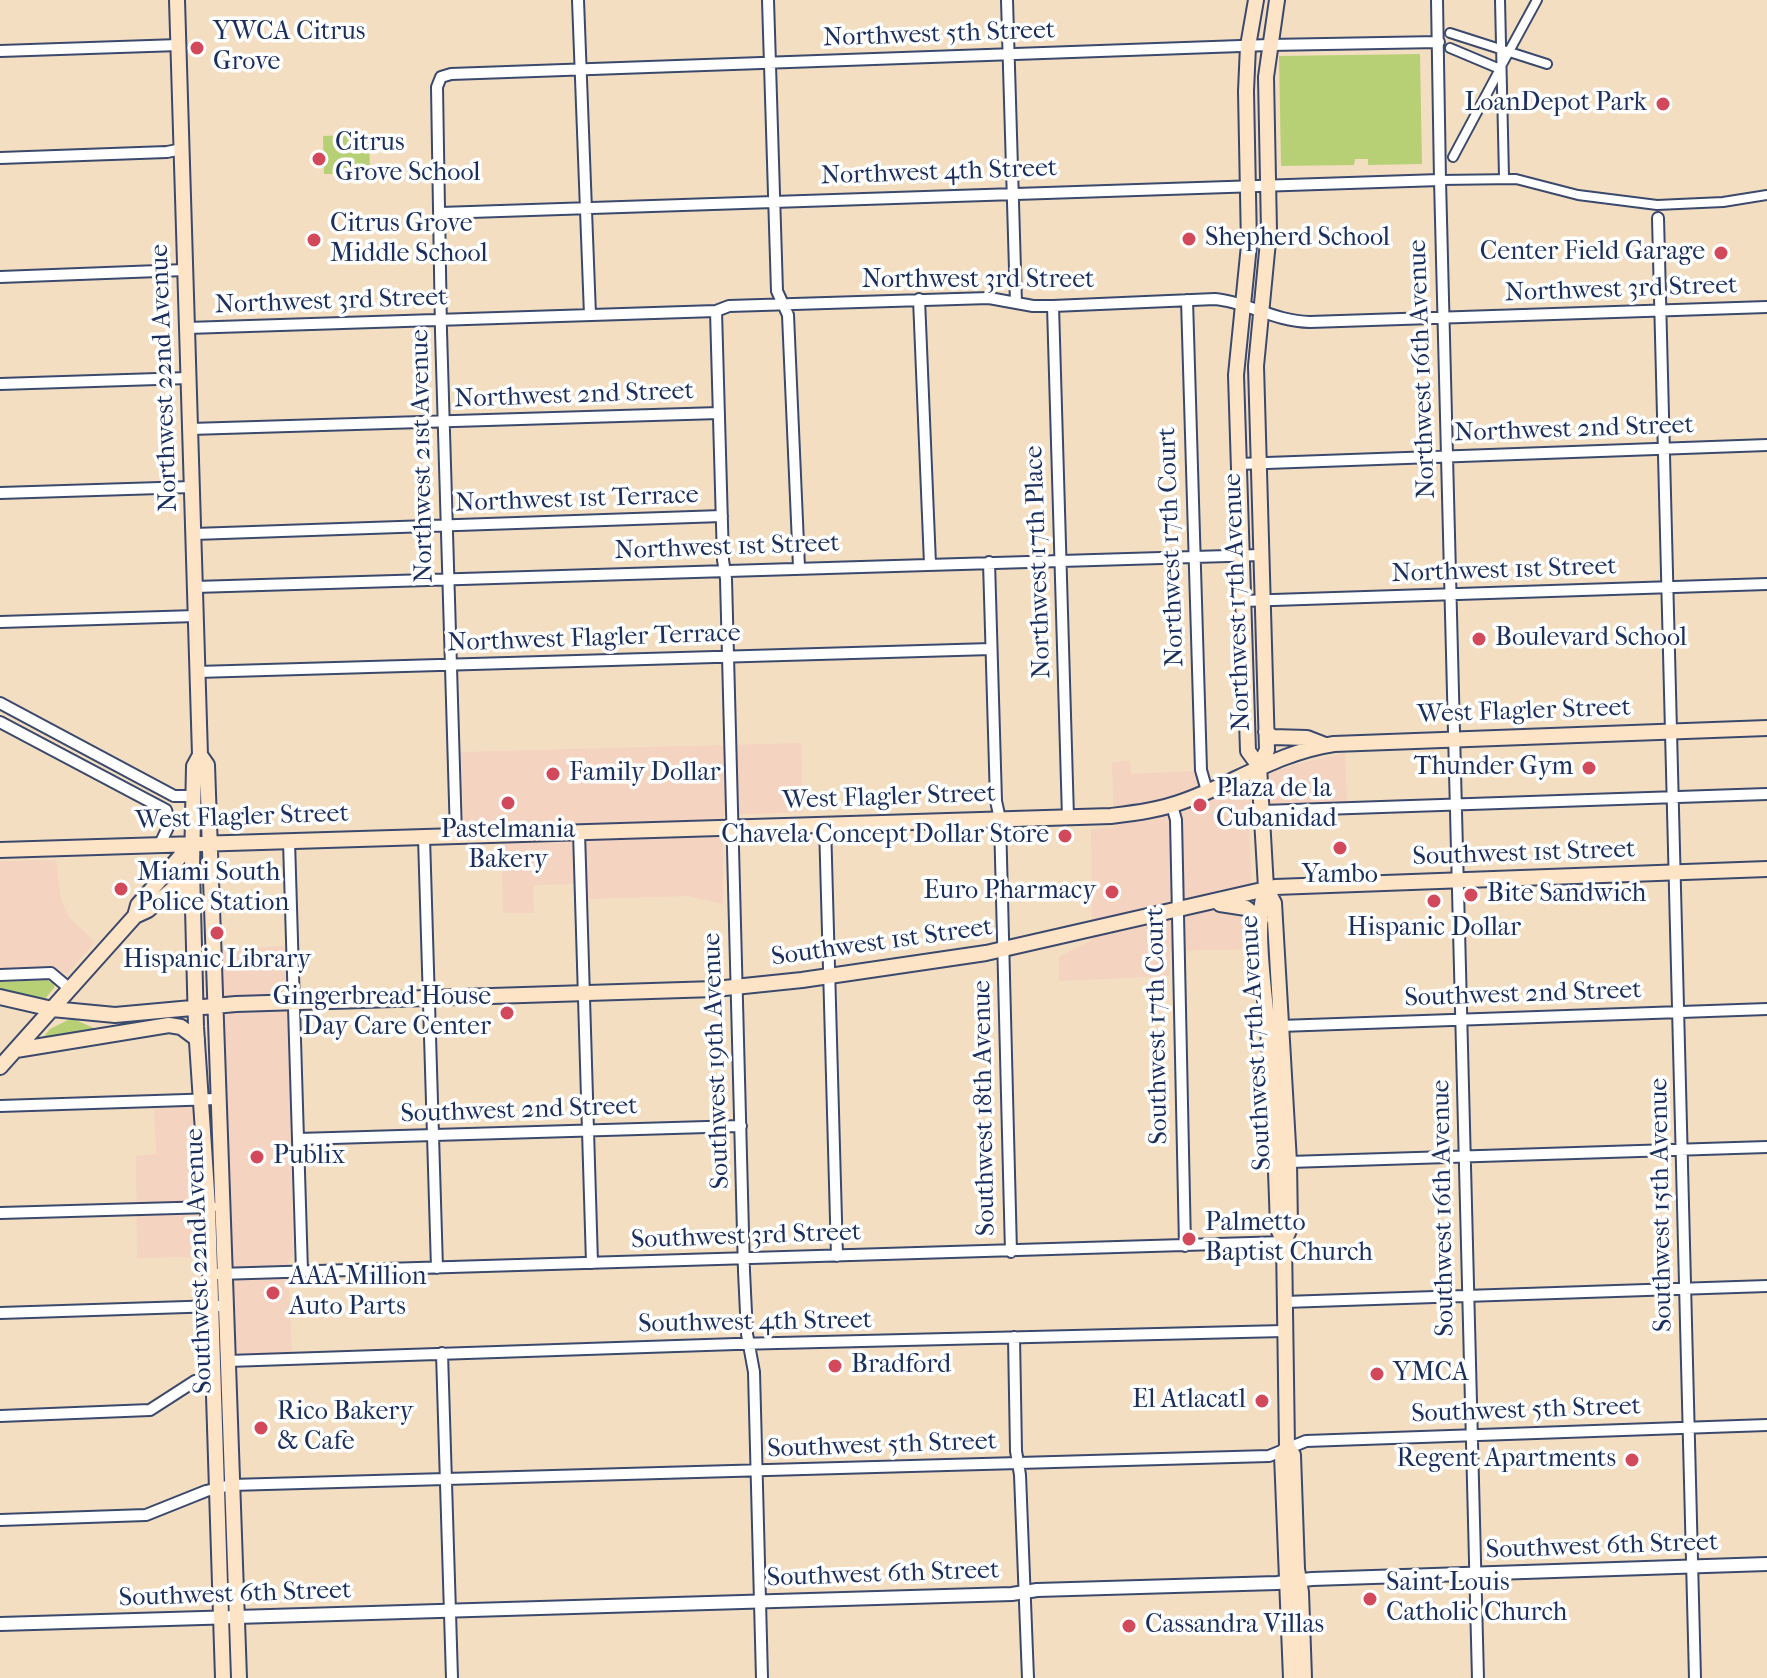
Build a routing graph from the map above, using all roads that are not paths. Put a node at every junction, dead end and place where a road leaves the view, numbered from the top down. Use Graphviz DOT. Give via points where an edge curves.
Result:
graph roads {
  1 [pos="177,0"];
  2 [pos="578,0"];
  3 [pos="768,0"];
  4 [pos="1007,0"];
  5 [pos="1256,0"];
  6 [pos="1277,0"];
  7 [pos="1437,0"];
  8 [pos="1500,0"];
  9 [pos="1537,0"];
  10 [pos="1450,33"];
  11 [pos="1439,42"];
  12 [pos="179,45"];
  13 [pos="1269,45"];
  14 [pos="1248,46"];
  15 [pos="1450,48"];
  16 [pos="1505,50"];
  17 [pos="0,51"];
  18 [pos="1008,55"];
  19 [pos="770,63"];
  20 [pos="1547,64"];
  21 [pos="1500,69"];
  22 [pos="580,71"];
  23 [pos="441,77"];
  24 [pos="182,149"];
  25 [pos="1453,157"];
  26 [pos="0,158"];
  27 [pos="1504,177"];
  28 [pos="1440,180"];
  29 [pos="1268,185"];
  30 [pos="1248,186"];
  31 [pos="1013,193"];
  32 [pos="1767,195"];
  33 [pos="775,201"];
  34 [pos="1657,205"];
  35 [pos="586,208"];
  36 [pos="440,213"];
  37 [pos="1658,218"];
  38 [pos="185,270"];
  39 [pos="0,277"];
  40 [pos="919,299"];
  41 [pos="1187,300"];
  42 [pos="1016,303"];
  43 [pos="784,304"];
  44 [pos="1053,306"];
  45 [pos="1242,306"];
  46 [pos="1767,307"];
  47 [pos="1662,310"];
  48 [pos="716,311"];
  49 [pos="1261,314"];
  50 [pos="590,315"];
  51 [pos="1444,317"];
  52 [pos="442,320"];
  53 [pos="187,328"];
  54 [pos="189,378"];
  55 [pos="0,384"];
  56 [pos="719,413"];
  57 [pos="444,422"];
  58 [pos="190,429"];
  59 [pos="1767,445"];
  60 [pos="1665,449"];
  61 [pos="1447,456"];
  62 [pos="1258,463"];
  63 [pos="1239,464"];
  64 [pos="192,487"];
  65 [pos="0,493"];
  66 [pos="722,516"];
  67 [pos="447,526"];
  68 [pos="194,534"];
  69 [pos="1261,555"];
  70 [pos="1194,556"];
  71 [pos="1241,556"];
  72 [pos="1061,561"];
  73 [pos="989,562"];
  74 [pos="930,564"];
  75 [pos="799,567"];
  76 [pos="725,570"];
  77 [pos="448,579"];
  78 [pos="1767,584"];
  79 [pos="195,587"];
  80 [pos="1668,588"];
  81 [pos="1451,595"];
  82 [pos="1242,601"];
  83 [pos="1263,601"];
  84 [pos="196,616"];
  85 [pos="0,622"];
  86 [pos="991,649"];
  87 [pos="728,657"];
  88 [pos="451,665"];
  89 [pos="197,672"];
  90 [pos="0,703"];
  91 [pos="2,724"];
  92 [pos="1767,728"];
  93 [pos="1672,731"];
  94 [pos="1266,732"];
  95 [pos="1455,738"];
  96 [pos="1325,745"];
  97 [pos="200,755"];
  98 [pos="1259,766"];
  99 [pos="1207,791"];
  100 [pos="1767,794"];
  101 [pos="193,796"];
  102 [pos="1673,797"];
  103 [pos="1172,805"];
  104 [pos="1456,805"];
  105 [pos="1263,811"];
  106 [pos="1068,817"];
  107 [pos="1000,819"];
  108 [pos="825,824"];
  109 [pos="733,826"];
  110 [pos="579,832"];
  111 [pos="456,835"];
  112 [pos="424,837"];
  113 [pos="289,841"];
  114 [pos="192,843"];
  115 [pos="209,843"];
  116 [pos="160,844"];
  117 [pos="0,850"];
  118 [pos="1767,869"];
  119 [pos="1676,872"];
  120 [pos="1458,880"];
  121 [pos="1266,888"];
  122 [pos="192,894"];
  123 [pos="1212,902"];
  124 [pos="1178,911"];
  125 [pos="135,916"];
  126 [pos="1261,920"];
  127 [pos="1003,950"];
  128 [pos="0,975"];
  129 [pos="830,976"];
  130 [pos="736,987"];
  131 [pos="70,989"];
  132 [pos="583,994"];
  133 [pos="0,997"];
  134 [pos="429,999"];
  135 [pos="294,1003"];
  136 [pos="214,1006"];
  137 [pos="196,1007"];
  138 [pos="52,1009"];
  139 [pos="1767,1009"];
  140 [pos="79,1013"];
  141 [pos="1678,1013"];
  142 [pos="1461,1019"];
  143 [pos="1274,1030"];
  144 [pos="120,1032"];
  145 [pos="197,1039"];
  146 [pos="16,1050"];
  147 [pos="0,1067"];
  148 [pos="210,1100"];
  149 [pos="0,1106"];
  150 [pos="741,1126"];
  151 [pos="587,1130"];
  152 [pos="433,1135"];
  153 [pos="298,1139"];
  154 [pos="1767,1147"];
  155 [pos="1276,1148"];
  156 [pos="1683,1150"];
  157 [pos="1465,1157"];
  158 [pos="1289,1162"];
  159 [pos="215,1207"];
  160 [pos="0,1213"];
  161 [pos="1284,1242"];
  162 [pos="1185,1246"];
  163 [pos="1011,1252"];
  164 [pos="837,1256"];
  165 [pos="744,1259"];
  166 [pos="592,1263"];
  167 [pos="437,1268"];
  168 [pos="302,1272"];
  169 [pos="217,1274"];
  170 [pos="1767,1286"];
  171 [pos="1686,1289"];
  172 [pos="1468,1296"];
  173 [pos="1284,1302"];
  174 [pos="219,1306"];
  175 [pos="0,1313"];
  176 [pos="1284,1331"];
  177 [pos="1014,1337"];
  178 [pos="749,1345"];
  179 [pos="442,1353"];
  180 [pos="228,1361"];
  181 [pos="214,1380"];
  182 [pos="0,1416"];
  183 [pos="1767,1425"];
  184 [pos="1689,1428"];
  185 [pos="1472,1435"];
  186 [pos="1287,1447"];
  187 [pos="1018,1464"];
  188 [pos="755,1472"];
  189 [pos="445,1480"];
  190 [pos="224,1486"];
  191 [pos="0,1520"];
  192 [pos="1767,1564"];
  193 [pos="1693,1566"];
  194 [pos="1475,1573"];
  195 [pos="1293,1581"];
  196 [pos="1025,1592"];
  197 [pos="760,1601"];
  198 [pos="450,1611"];
  199 [pos="228,1616"];
  200 [pos="0,1624"];
  201 [pos="223,1678"];
  202 [pos="239,1678"];
  203 [pos="452,1678"];
  204 [pos="762,1678"];
  205 [pos="1028,1678"];
  206 [pos="1291,1678"];
  207 [pos="1304,1678"];
  208 [pos="1478,1678"];
  209 [pos="1695,1678"];
  1 -- 12 [label="main road, Northwest 22nd Avenue"];
  2 -- 22 [label="street"];
  3 -- 19 [label="street"];
  4 -- 18 [label="street"];
  5 -- 14 [label="main road, Northwest 17th Avenue"];
  6 -- 13 [label="main road, Northwest 17th Avenue"];
  7 -- 11 [label="street, Northwest 16th Avenue"];
  8 -- 16 [label="street"];
  9 -- 16 [label="street"];
  10 -- 16 [label="street"];
  11 -- 13 [label="street, Northwest 5th Street"];
  11 -- 28 [label="street, Northwest 16th Avenue"];
  12 -- 17 [label="street"];
  12 -- 24 [label="main road, Northwest 22nd Avenue"];
  13 -- 14 [label="street, Northwest 5th Street"];
  13 -- 29 [label="main road, Northwest 17th Avenue"];
  14 -- 18 [label="street, Northwest 5th Street"];
  14 -- 30 [label="main road, Northwest 17th Avenue"];
  15 -- 21 [label="street"];
  16 -- 20 [label="street"];
  16 -- 21 [label="street"];
  18 -- 19 [label="street, Northwest 5th Street"];
  18 -- 31 [label="street"];
  19 -- 22 [label="street, Northwest 5th Street"];
  19 -- 33 [label="street"];
  21 -- 25 [label="street"];
  21 -- 27 [label="street"];
  22 -- 23 [label="street, Northwest 5th Street"];
  22 -- 35 [label="street"];
  23 -- 36 [label="street, Northwest 21st Avenue"];
  24 -- 26 [label="street"];
  24 -- 38 [label="main road, Northwest 22nd Avenue"];
  27 -- 28 [label="street"];
  27 -- 34 [label="street" via="1589,197"];
  28 -- 29 [label="street, Northwest 4th Street"];
  28 -- 51 [label="street, Northwest 16th Avenue"];
  29 -- 30 [label="street, Northwest 4th Street"];
  29 -- 49 [label="main road, Northwest 17th Avenue" via="1268,263"];
  30 -- 31 [label="street, Northwest 4th Street"];
  30 -- 45 [label="main road, Northwest 17th Avenue"];
  31 -- 33 [label="street, Northwest 4th Street"];
  31 -- 42 [label="street"];
  32 -- 34 [label="street"];
  33 -- 35 [label="street, Northwest 4th Street"];
  33 -- 43 [label="street" via="777,291"];
  34 -- 37 [label="street"];
  35 -- 36 [label="street, Northwest 4th Street"];
  35 -- 50 [label="street"];
  36 -- 52 [label="street, Northwest 21st Avenue"];
  37 -- 47 [label="street, Southwest 15th Avenue"];
  38 -- 39 [label="street"];
  38 -- 53 [label="main road, Northwest 22nd Avenue"];
  40 -- 42 [label="street, Northwest 3rd Street" via="997,298"];
  40 -- 43 [label="street, Northwest 3rd Street"];
  40 -- 74 [label="street"];
  41 -- 44 [label="street, Northwest 3rd Street"];
  41 -- 45 [label="street, Northwest 3rd Street" via="1215,299"];
  41 -- 70 [label="street, Northwest 17th Court"];
  42 -- 44 [label="street, Northwest 3rd Street"];
  43 -- 48 [label="street, Northwest 3rd Street"];
  43 -- 75 [label="street"];
  44 -- 72 [label="street, Northwest 17th Place"];
  45 -- 49 [label="street, Northwest 3rd Street"];
  45 -- 63 [label="main road, Northwest 17th Avenue" via="1236,375"];
  46 -- 47 [label="street, Northwest 3rd Street"];
  47 -- 51 [label="street, Northwest 3rd Street"];
  47 -- 60 [label="street, Southwest 15th Avenue"];
  48 -- 50 [label="street, Northwest 3rd Street"];
  48 -- 56 [label="street, Southwest 19th Avenue"];
  49 -- 51 [label="street, Northwest 3rd Street" via="1300,322"];
  49 -- 62 [label="main road, Northwest 17th Avenue"];
  50 -- 52 [label="street, Northwest 3rd Street"];
  51 -- 61 [label="street, Northwest 16th Avenue"];
  52 -- 53 [label="street, Northwest 3rd Street"];
  52 -- 57 [label="street, Northwest 21st Avenue"];
  53 -- 54 [label="main road, Northwest 22nd Avenue"];
  54 -- 55 [label="street"];
  54 -- 58 [label="main road, Northwest 22nd Avenue"];
  56 -- 57 [label="street, Northwest 2nd Street"];
  56 -- 66 [label="street, Southwest 19th Avenue"];
  57 -- 58 [label="street, Northwest 2nd Street"];
  57 -- 67 [label="street, Northwest 21st Avenue"];
  58 -- 64 [label="main road, Northwest 22nd Avenue"];
  59 -- 60 [label="street, Northwest 2nd Street"];
  60 -- 61 [label="street, Northwest 2nd Street"];
  60 -- 80 [label="street, Southwest 15th Avenue"];
  61 -- 62 [label="street, Northwest 2nd Street"];
  61 -- 81 [label="street, Northwest 16th Avenue"];
  62 -- 63 [label="street, Northwest 2nd Street"];
  62 -- 69 [label="main road, Northwest 17th Avenue"];
  63 -- 71 [label="main road, Northwest 17th Avenue"];
  64 -- 65 [label="street"];
  64 -- 68 [label="main road, Northwest 22nd Avenue"];
  66 -- 67 [label="street, Northwest 1st Terrace"];
  66 -- 76 [label="street, Southwest 19th Avenue"];
  67 -- 68 [label="street, Northwest 1st Terrace"];
  67 -- 77 [label="street, Northwest 21st Avenue"];
  68 -- 79 [label="main road, Northwest 22nd Avenue"];
  69 -- 71 [label="street, Northwest 1st Street"];
  69 -- 83 [label="main road, Northwest 17th Avenue"];
  70 -- 71 [label="street, Northwest 1st Street"];
  70 -- 72 [label="street, Northwest 1st Street"];
  70 -- 99 [label="street, Northwest 17th Court" via="1201,770"];
  71 -- 82 [label="main road, Northwest 17th Avenue"];
  72 -- 73 [label="street, Northwest 1st Street"];
  72 -- 106 [label="street, Northwest 17th Place"];
  73 -- 74 [label="street, Northwest 1st Street"];
  73 -- 86 [label="street, Southwest 18th Avenue"];
  74 -- 75 [label="street, Northwest 1st Street"];
  75 -- 76 [label="street, Northwest 1st Street"];
  76 -- 77 [label="street, Northwest 1st Street"];
  76 -- 87 [label="street, Southwest 19th Avenue"];
  77 -- 79 [label="street, Northwest 1st Street"];
  77 -- 88 [label="street, Northwest 21st Avenue"];
  78 -- 80 [label="street, Northwest 1st Street"];
  79 -- 84 [label="main road, Northwest 22nd Avenue"];
  80 -- 81 [label="street, Northwest 1st Street"];
  80 -- 93 [label="street, Southwest 15th Avenue"];
  81 -- 83 [label="street, Northwest 1st Street"];
  81 -- 95 [label="street, Northwest 16th Avenue"];
  82 -- 83 [label="street, Northwest 1st Street"];
  82 -- 98 [label="main road, Northwest 17th Avenue" via="1248,751"];
  83 -- 94 [label="main road, Northwest 17th Avenue"];
  84 -- 85 [label="street"];
  84 -- 89 [label="main road, Northwest 22nd Avenue"];
  86 -- 87 [label="street, Northwest Flagler Terrace"];
  86 -- 107 [label="street, Southwest 18th Avenue"];
  87 -- 88 [label="street, Northwest Flagler Terrace"];
  87 -- 109 [label="street, Southwest 19th Avenue"];
  88 -- 89 [label="street, Northwest Flagler Terrace"];
  88 -- 111 [label="street, Northwest 21st Avenue"];
  89 -- 97 [label="main road, Northwest 22nd Avenue"];
  90 -- 101 [label="street" via="174,796"];
  91 -- 116 [label="street" via="166,810 170,823"];
  92 -- 93 [label="main road, West Flagler Street"];
  93 -- 95 [label="main road, West Flagler Street"];
  93 -- 102 [label="street, Southwest 15th Avenue"];
  94 -- 96 [label="main road"];
  94 -- 98 [label="main road, Northwest 17th Avenue" via="1267,750"];
  95 -- 96 [label="main road, West Flagler Street"];
  95 -- 104 [label="street, Southwest 16th Avenue"];
  96 -- 98 [label="main road, West Flagler Street"];
  97 -- 101 [label="main road, Northwest 22nd Avenue" via="194,766"];
  97 -- 115 [label="main road, Northwest 22nd Avenue" via="207,765"];
  98 -- 99 [label="main road, West Flagler Street"];
  98 -- 105 [label="main road, Southwest 17th Avenue"];
  99 -- 103 [label="main road, West Flagler Street"];
  100 -- 102 [label="street"];
  101 -- 114 [label="main road, Northwest 22nd Avenue"];
  102 -- 104 [label="street"];
  102 -- 119 [label="street, Southwest 15th Avenue"];
  103 -- 106 [label="main road, West Flagler Street"];
  103 -- 124 [label="street, Southwest 17th Court"];
  104 -- 105 [label="street"];
  104 -- 120 [label="street, Southwest 16th Avenue"];
  105 -- 121 [label="main road, Southwest 17th Avenue"];
  106 -- 107 [label="main road, West Flagler Street"];
  107 -- 108 [label="main road, West Flagler Street"];
  107 -- 127 [label="street, Southwest 18th Avenue"];
  108 -- 109 [label="main road, West Flagler Street"];
  108 -- 129 [label="street"];
  109 -- 110 [label="main road, West Flagler Street"];
  109 -- 130 [label="street, Southwest 19th Avenue"];
  110 -- 111 [label="main road, West Flagler Street"];
  110 -- 132 [label="street"];
  111 -- 112 [label="main road, West Flagler Street"];
  112 -- 113 [label="main road, West Flagler Street"];
  112 -- 134 [label="street"];
  113 -- 115 [label="main road, West Flagler Street"];
  113 -- 135 [label="street"];
  114 -- 115 [label="main road, West Flagler Street"];
  114 -- 116 [label="main road, West Flagler Street"];
  114 -- 122 [label="main road, Southwest 22nd Avenue"];
  114 -- 125 [label="main road" via="138,905"];
  115 -- 136 [label="main road, Southwest 22nd Avenue"];
  116 -- 117 [label="main road, West Flagler Street"];
  118 -- 119 [label="main road, Southwest 1st Street"];
  119 -- 120 [label="main road, Southwest 1st Street"];
  119 -- 141 [label="street, Southwest 15th Avenue"];
  120 -- 121 [label="main road, Southwest 1st Street"];
  120 -- 142 [label="street, Southwest 16th Avenue"];
  121 -- 123 [label="main road, Southwest 1st Street"];
  121 -- 126 [label="main road, Southwest 17th Avenue"];
  121 -- 143 [label="main road, Southwest 17th Avenue" via="1274,903"];
  122 -- 125 [label="main road" via="174,888"];
  122 -- 137 [label="main road, Southwest 22nd Avenue"];
  123 -- 124 [label="main road, Southwest 1st Street"];
  123 -- 126 [label="main road" via="1246,908"];
  124 -- 127 [label="main road, Southwest 1st Street"];
  124 -- 162 [label="street, Southwest 17th Court"];
  125 -- 131 [label="main road"];
  126 -- 143 [label="main road, Southwest 17th Avenue"];
  127 -- 129 [label="main road, Southwest 1st Street"];
  127 -- 163 [label="street, Southwest 18th Avenue"];
  128 -- 131 [label="street" via="51,973"];
  129 -- 130 [label="main road, Southwest 1st Street"];
  129 -- 164 [label="street"];
  130 -- 132 [label="main road, Southwest 1st Street"];
  130 -- 150 [label="street, Southwest 19th Avenue"];
  131 -- 138 [label="main road"];
  132 -- 134 [label="main road, Southwest 1st Street"];
  132 -- 151 [label="street"];
  133 -- 138 [label="main road, Southwest 1st Street"];
  134 -- 135 [label="main road, Southwest 1st Street"];
  134 -- 152 [label="street"];
  135 -- 136 [label="main road, Southwest 1st Street"];
  135 -- 153 [label="street"];
  136 -- 137 [label="main road, Southwest 1st Street"];
  136 -- 148 [label="main road, Southwest 22nd Avenue"];
  137 -- 140 [label="main road, Southwest 1st Street" via="126,1015"];
  137 -- 145 [label="main road, Southwest 22nd Avenue"];
  138 -- 140 [label="main road, Southwest 1st Street"];
  138 -- 146 [label="main road"];
  139 -- 141 [label="street, Southwest 2nd Street"];
  140 -- 144 [label="main road"];
  141 -- 142 [label="street, Southwest 2nd Street"];
  141 -- 156 [label="street, Southwest 15th Avenue"];
  142 -- 143 [label="street, Southwest 2nd Street"];
  142 -- 157 [label="street, Southwest 16th Avenue"];
  143 -- 155 [label="main road, Southwest 17th Avenue"];
  143 -- 158 [label="main road, Southwest 17th Avenue"];
  144 -- 145 [label="main road" via="175,1025"];
  144 -- 146 [label="main road"];
  145 -- 148 [label="main road, Southwest 22nd Avenue"];
  146 -- 147 [label="main road"];
  148 -- 149 [label="street"];
  148 -- 159 [label="main road, Southwest 22nd Avenue"];
  150 -- 151 [label="street, Southwest 2nd Street"];
  150 -- 165 [label="street, Southwest 19th Avenue"];
  151 -- 152 [label="street, Southwest 2nd Street"];
  151 -- 166 [label="street"];
  152 -- 153 [label="street, Southwest 2nd Street"];
  152 -- 167 [label="street"];
  153 -- 168 [label="street"];
  154 -- 156 [label="street"];
  155 -- 158 [label="main road"];
  155 -- 161 [label="main road, Southwest 17th Avenue" via="1278,1229"];
  156 -- 157 [label="street"];
  156 -- 171 [label="street, Southwest 15th Avenue"];
  157 -- 158 [label="street"];
  157 -- 172 [label="street, Southwest 16th Avenue"];
  158 -- 161 [label="main road, Southwest 17th Avenue" via="1290,1228"];
  159 -- 160 [label="street"];
  159 -- 169 [label="main road, Southwest 22nd Avenue"];
  161 -- 162 [label="street, Southwest 3rd Street"];
  161 -- 173 [label="main road, Southwest 17th Avenue"];
  162 -- 163 [label="street, Southwest 3rd Street"];
  163 -- 164 [label="street, Southwest 3rd Street"];
  164 -- 165 [label="street, Southwest 3rd Street"];
  165 -- 166 [label="street, Southwest 3rd Street"];
  165 -- 178 [label="street, Southwest 19th Avenue"];
  166 -- 167 [label="street, Southwest 3rd Street"];
  167 -- 168 [label="street, Southwest 3rd Street"];
  168 -- 169 [label="street, Southwest 3rd Street"];
  169 -- 174 [label="main road, Southwest 22nd Avenue"];
  170 -- 171 [label="street"];
  171 -- 172 [label="street"];
  171 -- 184 [label="street, Southwest 15th Avenue"];
  172 -- 173 [label="street"];
  172 -- 185 [label="street, Southwest 16th Avenue"];
  173 -- 176 [label="main road, Southwest 17th Avenue"];
  174 -- 175 [label="street"];
  174 -- 180 [label="main road, Southwest 22nd Avenue"];
  174 -- 181 [label="main road, Southwest 22nd Avenue"];
  176 -- 177 [label="street, Southwest 4th Street"];
  176 -- 186 [label="main road, Southwest 17th Avenue"];
  177 -- 178 [label="street, Southwest 4th Street"];
  177 -- 187 [label="street"];
  178 -- 179 [label="street, Southwest 4th Street"];
  178 -- 188 [label="street, Southwest 19th Avenue"];
  179 -- 180 [label="street, Southwest 4th Street"];
  179 -- 189 [label="street"];
  180 -- 190 [label="main road, Southwest 22nd Avenue"];
  181 -- 182 [label="street" via="195,1381 150,1410"];
  181 -- 190 [label="main road, Southwest 22nd Avenue"];
  183 -- 184 [label="street, Southwest 5th Street"];
  184 -- 185 [label="street, Southwest 5th Street"];
  184 -- 193 [label="street, Southwest 15th Avenue"];
  185 -- 186 [label="street, Southwest 5th Street" via="1306,1441"];
  185 -- 194 [label="street, Southwest 16th Avenue"];
  186 -- 187 [label="street, Southwest 5th Street" via="1269,1456"];
  186 -- 195 [label="main road, Southwest 17th Avenue" via="1282,1455"];
  187 -- 188 [label="street, Southwest 5th Street"];
  187 -- 196 [label="street"];
  188 -- 189 [label="street, Southwest 5th Street"];
  188 -- 197 [label="street, Southwest 19th Avenue"];
  189 -- 190 [label="street, Southwest 5th Street"];
  189 -- 198 [label="street"];
  190 -- 191 [label="street, Southwest 5th Street" via="154,1514"];
  190 -- 199 [label="main road, Southwest 22nd Avenue"];
  192 -- 193 [label="street, Southwest 6th Street"];
  193 -- 194 [label="street, Southwest 6th Street"];
  193 -- 209 [label="street, Southwest 15th Avenue"];
  194 -- 195 [label="street, Southwest 6th Street"];
  194 -- 208 [label="street, Southwest 16th Avenue"];
  195 -- 196 [label="street, Southwest 6th Street"];
  195 -- 206 [label="main road, Southwest 17th Avenue"];
  195 -- 207 [label="main road, Southwest 17th Avenue"];
  196 -- 197 [label="street, Southwest 6th Street"];
  196 -- 205 [label="street"];
  197 -- 198 [label="street, Southwest 6th Street"];
  197 -- 204 [label="street, Southwest 19th Avenue"];
  198 -- 199 [label="street, Southwest 6th Street"];
  198 -- 203 [label="street"];
  199 -- 200 [label="street, Southwest 6th Street"];
  199 -- 201 [label="main road, Southwest 22nd Avenue"];
  199 -- 202 [label="main road, Southwest 22nd Avenue"];
}
